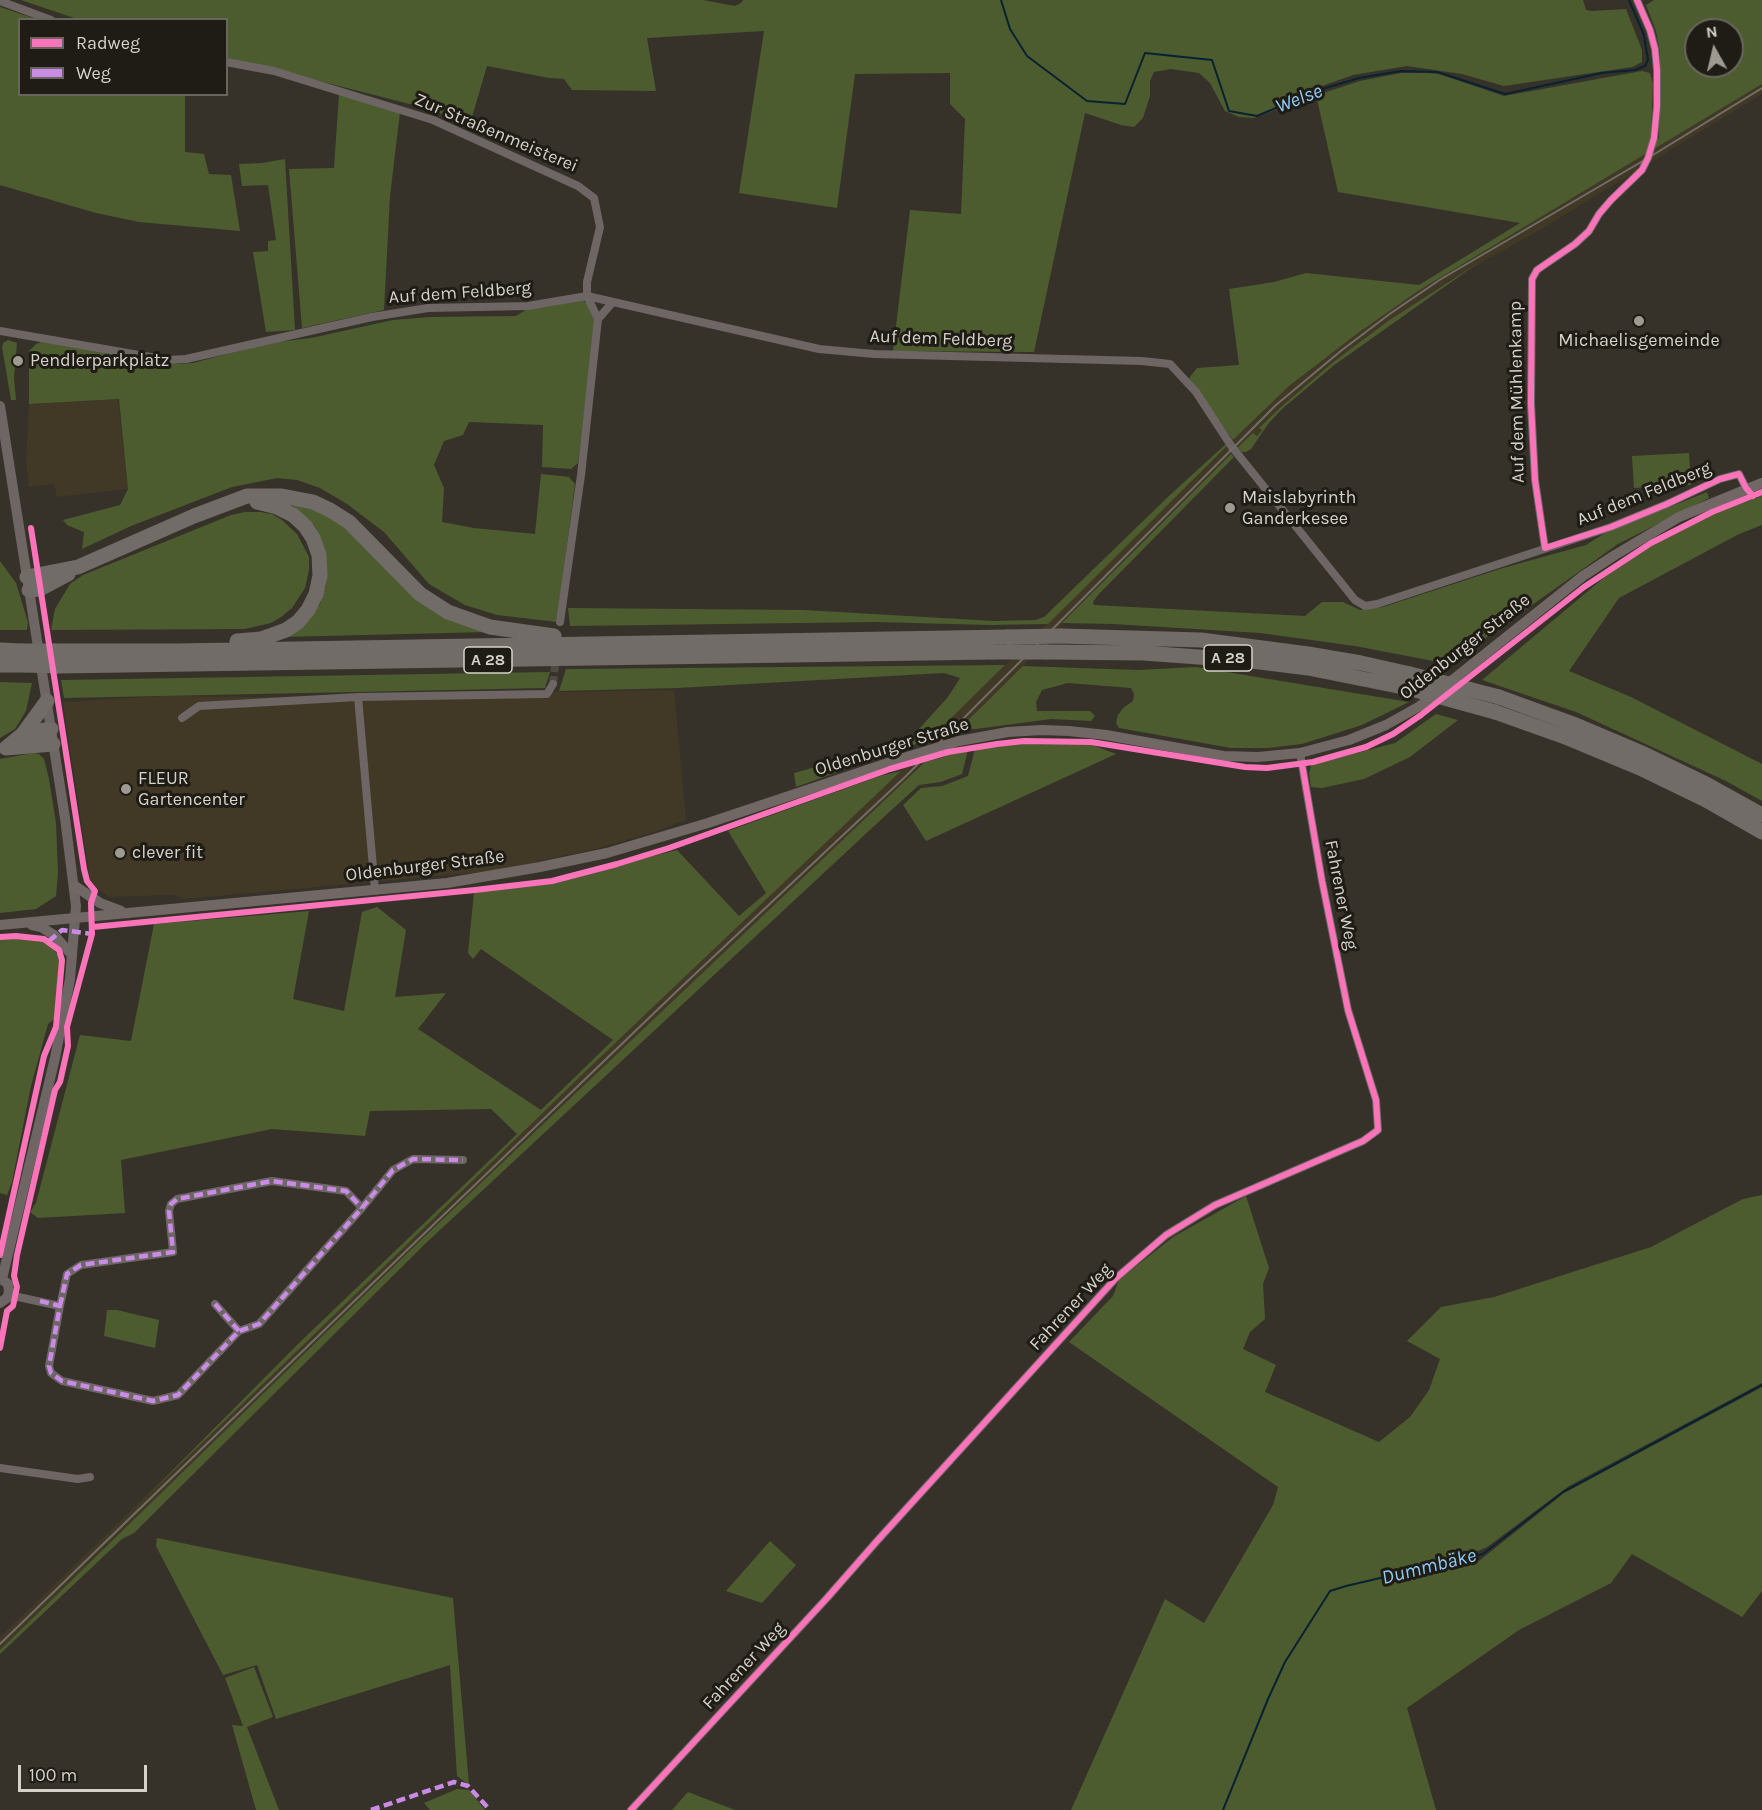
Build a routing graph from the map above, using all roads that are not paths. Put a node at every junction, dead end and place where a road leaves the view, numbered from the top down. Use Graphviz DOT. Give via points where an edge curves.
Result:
graph roads {
  1 [pos="1637,0"];
  2 [pos="0,1"];
  3 [pos="46,18"];
  4 [pos="228,62"];
  5 [pos="587,296"];
  6 [pos="612,303"];
  7 [pos="598,319"];
  8 [pos="0,331"];
  9 [pos="0,406"];
  10 [pos="1762,483"];
  11 [pos="1746,488"];
  12 [pos="227,502"];
  13 [pos="1545,548"];
  14 [pos="28,584"];
  15 [pos="560,622"];
  16 [pos="580,644"];
  17 [pos="0,650"];
  18 [pos="176,651"];
  19 [pos="24,658"];
  20 [pos="56,658"];
  21 [pos="0,665"];
  22 [pos="1409,681"];
  23 [pos="553,684"];
  24 [pos="358,697"];
  25 [pos="47,701"];
  26 [pos="1497,705"];
  27 [pos="182,718"];
  28 [pos="23,734"];
  29 [pos="52,736"];
  30 [pos="3,749"];
  31 [pos="1300,753"];
  32 [pos="1762,815"];
  33 [pos="1762,832"];
  34 [pos="75,886"];
  35 [pos="375,890"];
  36 [pos="130,913"];
  37 [pos="76,918"];
  38 [pos="23,923"];
  39 [pos="0,925"];
  40 [pos="72,955"];
  41 [pos="463,1160"];
  42 [pos="362,1208"];
  43 [pos="1,1279"];
  44 [pos="9,1294"];
  45 [pos="0,1303"];
  46 [pos="215,1304"];
  47 [pos="60,1306"];
  48 [pos="240,1331"];
  49 [pos="0,1468"];
  50 [pos="90,1477"];
  51 [pos="631,1810"];
  1 -- 13 [label="street, Auf dem Mühlenkamp" via="1650,30 1657,70 1654,138 1648,158 1589,231 1537,270 1532,279 1535,480"];
  2 -- 3 [label="street"];
  4 -- 5 [label="street, Zur Straßenmeisterei" via="274,71 433,120 578,186 594,198 600,227"];
  5 -- 6 [label="street, Auf dem Feldberg"];
  5 -- 7 [label="street"];
  5 -- 8 [label="street, Auf dem Feldberg" via="528,306 428,308 186,359 150,359"];
  6 -- 7 [label="street"];
  6 -- 13 [label="street, Auf dem Feldberg" via="819,349 1170,364 1196,392 1232,447 1325,563 1355,600 1365,606"];
  7 -- 15 [label="street"];
  9 -- 14 [label="street"];
  10 -- 11 [label="main road, Oldenburger Straße"];
  11 -- 13 [label="street, Auf dem Feldberg" via="1739,474 1720,479 1611,527"];
  11 -- 31 [label="main road, Oldenburger Straße" via="1679,517 1583,576 1420,706 1349,740"];
  12 -- 14 [label="highway" via="78,567"];
  12 -- 16 [label="highway" via="262,495 314,502 349,522 420,594 448,612 490,627 556,636"];
  12 -- 18 [label="highway" via="267,503 293,515 305,526 319,555 316,594 308,610 286,630 261,639 194,643"];
  14 -- 25 [label="street"];
  16 -- 18 [label="highway, A 28"];
  16 -- 22 [label="highway, A 28, bridge" via="1061,636 1201,640 1361,663"];
  17 -- 19 [label="highway, A 28"];
  18 -- 20 [label="highway, A 28"];
  19 -- 20 [label="highway, A 28, bridge"];
  19 -- 21 [label="highway, A 28"];
  20 -- 22 [label="highway, A 28, bridge" via="1144,653 1252,661"];
  22 -- 26 [label="highway, A 28, bridge"];
  23 -- 24 [label="street" via="547,694"];
  24 -- 27 [label="street" via="199,706"];
  24 -- 35 [label="street"];
  25 -- 28 [label="highway"];
  25 -- 29 [label="street"];
  26 -- 32 [label="highway, A 28" via="1573,724 1644,754"];
  26 -- 33 [label="highway, A 28" via="1640,768"];
  28 -- 29 [label="highway"];
  28 -- 30 [label="highway"];
  29 -- 30 [label="highway"];
  29 -- 34 [label="street"];
  31 -- 35 [label="main road, Oldenburger Straße, bridge" via="1223,756 1106,735 1042,730 1008,732 959,741 607,853 458,881"];
  31 -- 51 [label="street, Fahrener Weg" via="1348,1010 1376,1100 1378,1130 1363,1141 1215,1205 1166,1235 1116,1278"];
  34 -- 36 [label="main road" via="100,903"];
  34 -- 37 [label="street"];
  35 -- 36 [label="main road, Oldenburger Straße"];
  36 -- 37 [label="main road, Oldenburger Straße"];
  37 -- 38 [label="main road, Oldenburger Straße"];
  37 -- 40 [label="street"];
  38 -- 39 [label="main road, Oldenburger Straße"];
  38 -- 40 [label="main road" via="54,935"];
  40 -- 43 [label="street" via="55,1058"];
  41 -- 42 [label="street" via="413,1159 393,1170"];
  42 -- 47 [label="street" via="346,1191 272,1181 177,1199 169,1211 173,1252 81,1265 67,1274"];
  42 -- 48 [label="street" via="259,1324"];
  43 -- 44 [label="street" via="9,1286"];
  44 -- 45 [label="street"];
  44 -- 47 [label="street"];
  46 -- 48 [label="street"];
  47 -- 48 [label="street" via="49,1365 51,1373 62,1381 153,1401 178,1395"];
  49 -- 50 [label="street" via="78,1479"];
}
